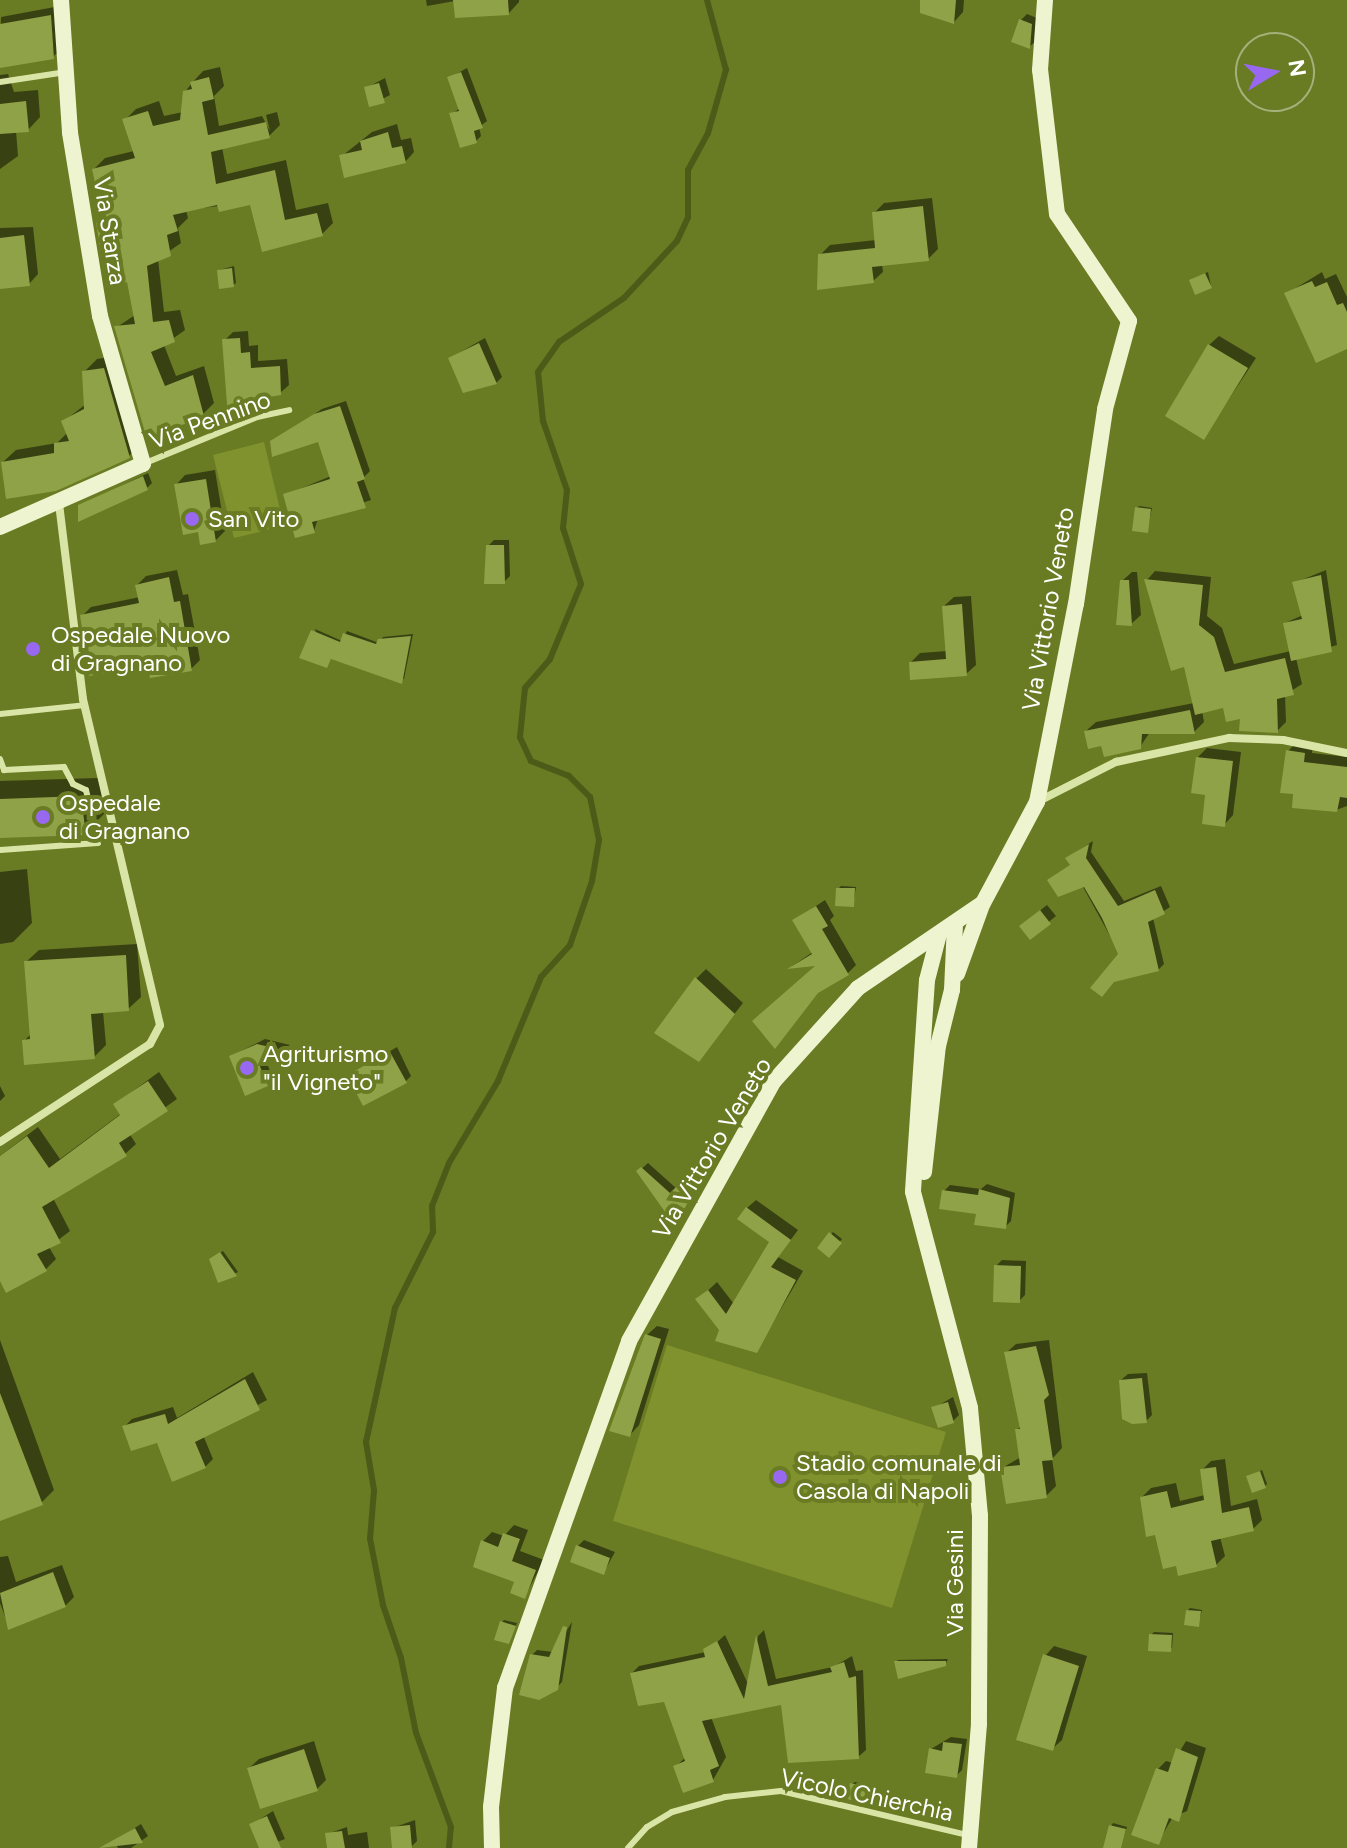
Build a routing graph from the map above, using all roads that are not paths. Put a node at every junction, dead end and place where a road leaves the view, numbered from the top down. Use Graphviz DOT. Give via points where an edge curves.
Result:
graph roads {
  1 [pos="61,0"];
  2 [pos="1045,0"];
  3 [pos="66,72"];
  4 [pos="0,82"];
  5 [pos="289,410"];
  6 [pos="143,464"];
  7 [pos="59,504"];
  8 [pos="0,527"];
  9 [pos="85,705"];
  10 [pos="0,714"];
  11 [pos="1347,753"];
  12 [pos="0,759"];
  13 [pos="1037,802"];
  14 [pos="0,850"];
  15 [pos="983,903"];
  16 [pos="955,925"];
  17 [pos="939,934"];
  18 [pos="952,990"];
  19 [pos="0,1142"];
  20 [pos="920,1229"];
  21 [pos="970,1842"];
  22 [pos="492,1848"];
  23 [pos="628,1848"];
  1 -- 3 [label="street, Via Starza"];
  2 -- 13 [label="street, Via Vittorio Veneto" via="1040,70 1057,214 1129,321 1105,409 1076,604"];
  3 -- 4 [label="lane"];
  3 -- 6 [label="street, Via Starza" via="70,132 100,316"];
  5 -- 6 [label="lane, Via Pennino" via="257,417"];
  6 -- 7 [label="street"];
  7 -- 8 [label="street"];
  7 -- 9 [label="street"];
  9 -- 10 [label="lane"];
  9 -- 19 [label="street" via="160,1025 150,1044"];
  11 -- 13 [label="street" via="1283,740 1229,738 1116,762"];
  12 -- 14 [label="lane" via="4,770 64,767 73,784 86,790 98,843"];
  13 -- 15 [label="street, Via Vittorio Veneto"];
  15 -- 16 [label="street, Via Vittorio Veneto"];
  15 -- 18 [label="street"];
  16 -- 17 [label="street, Via Vittorio Veneto"];
  16 -- 18 [label="street"];
  17 -- 20 [label="street, Via Gesini" via="927,980 916,1132 913,1192"];
  17 -- 22 [label="street, Via Vittorio Veneto" via="858,988 774,1081 629,1341 505,1688 491,1807"];
  18 -- 20 [label="street" via="938,1046"];
  20 -- 21 [label="street, Via Gesini" via="970,1408 980,1516 979,1724"];
  21 -- 23 [label="lane, Vicolo Chierchia" via="781,1791 725,1797 672,1812 647,1827"];
}
